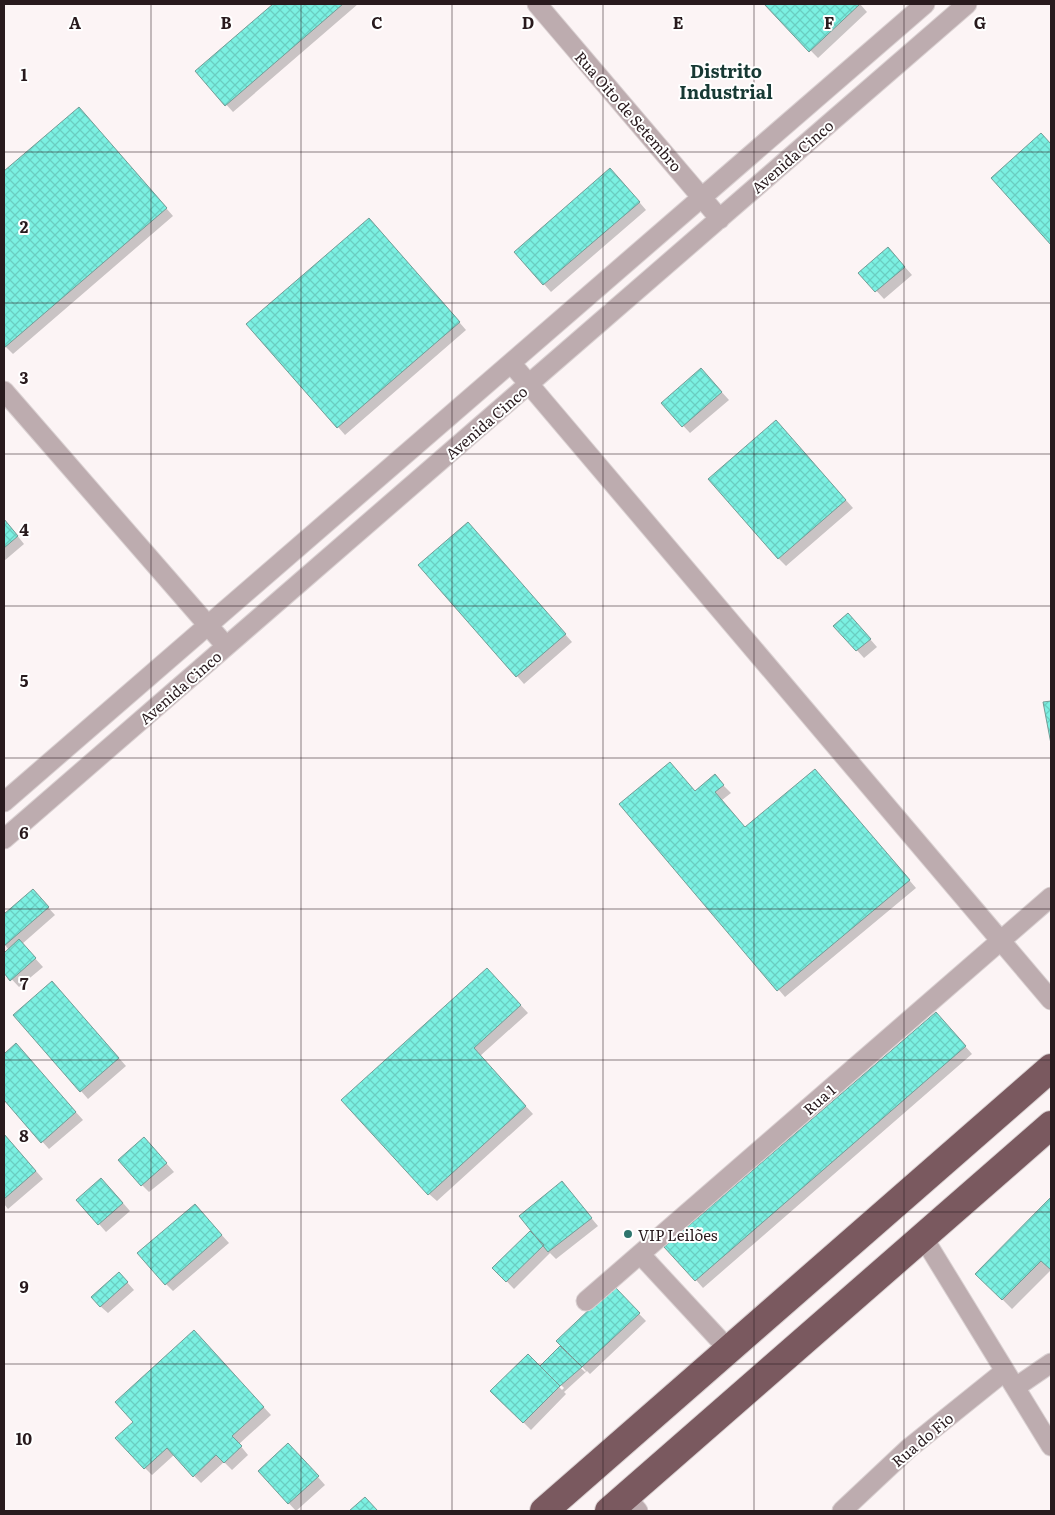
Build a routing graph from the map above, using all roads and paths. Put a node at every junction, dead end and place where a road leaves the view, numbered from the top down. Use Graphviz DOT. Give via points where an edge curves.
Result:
graph roads {
  1 [pos="537,4"];
  2 [pos="925,4"];
  3 [pos="968,4"];
  4 [pos="702,196"];
  5 [pos="720,219"];
  6 [pos="511,363"];
  7 [pos="530,385"];
  8 [pos="4,391"];
  9 [pos="208,625"];
  10 [pos="226,646"];
  11 [pos="4,802"];
  12 [pos="4,839"];
  13 [pos="1051,897"];
  14 [pos="1001,940"];
  15 [pos="1051,1000"];
  16 [pos="1051,1068"];
  17 [pos="1051,1124"];
  18 [pos="923,1237"];
  19 [pos="640,1254"];
  20 [pos="586,1300"];
  21 [pos="729,1350"];
  22 [pos="1051,1363"];
  23 [pos="1005,1370"];
  24 [pos="1016,1387"];
  25 [pos="1051,1446"];
  26 [pos="624,1507"];
  27 [pos="848,1509"];
  28 [pos="544,1511"];
  1 -- 4 [label="street, Rua Oito de Setembro"];
  2 -- 4 [label="street, Avenida Cinco"];
  3 -- 5 [label="street, Avenida Cinco"];
  4 -- 5 [label="street, Rua Oito de Setembro"];
  4 -- 6 [label="street, Avenida Cinco"];
  5 -- 7 [label="street, Avenida Cinco"];
  6 -- 7 [label="street"];
  6 -- 9 [label="street, Avenida Cinco"];
  7 -- 10 [label="street, Avenida Cinco"];
  7 -- 14 [label="street"];
  8 -- 9 [label="street"];
  9 -- 10 [label="street"];
  9 -- 11 [label="street, Avenida Cinco"];
  10 -- 12 [label="street, Avenida Cinco"];
  13 -- 14 [label="street, Rua 1"];
  14 -- 15 [label="street"];
  14 -- 19 [label="street, Rua 1"];
  16 -- 21 [label="highway"];
  17 -- 18 [label="highway"];
  18 -- 23 [label="street"];
  18 -- 26 [label="highway"];
  19 -- 20 [label="street, Rua 1"];
  19 -- 21 [label="street"];
  21 -- 28 [label="highway"];
  22 -- 24 [label="street"];
  23 -- 24 [label="street"];
  23 -- 27 [label="street, Rua do Fio" via="908,1449"];
  24 -- 25 [label="street"];
}
